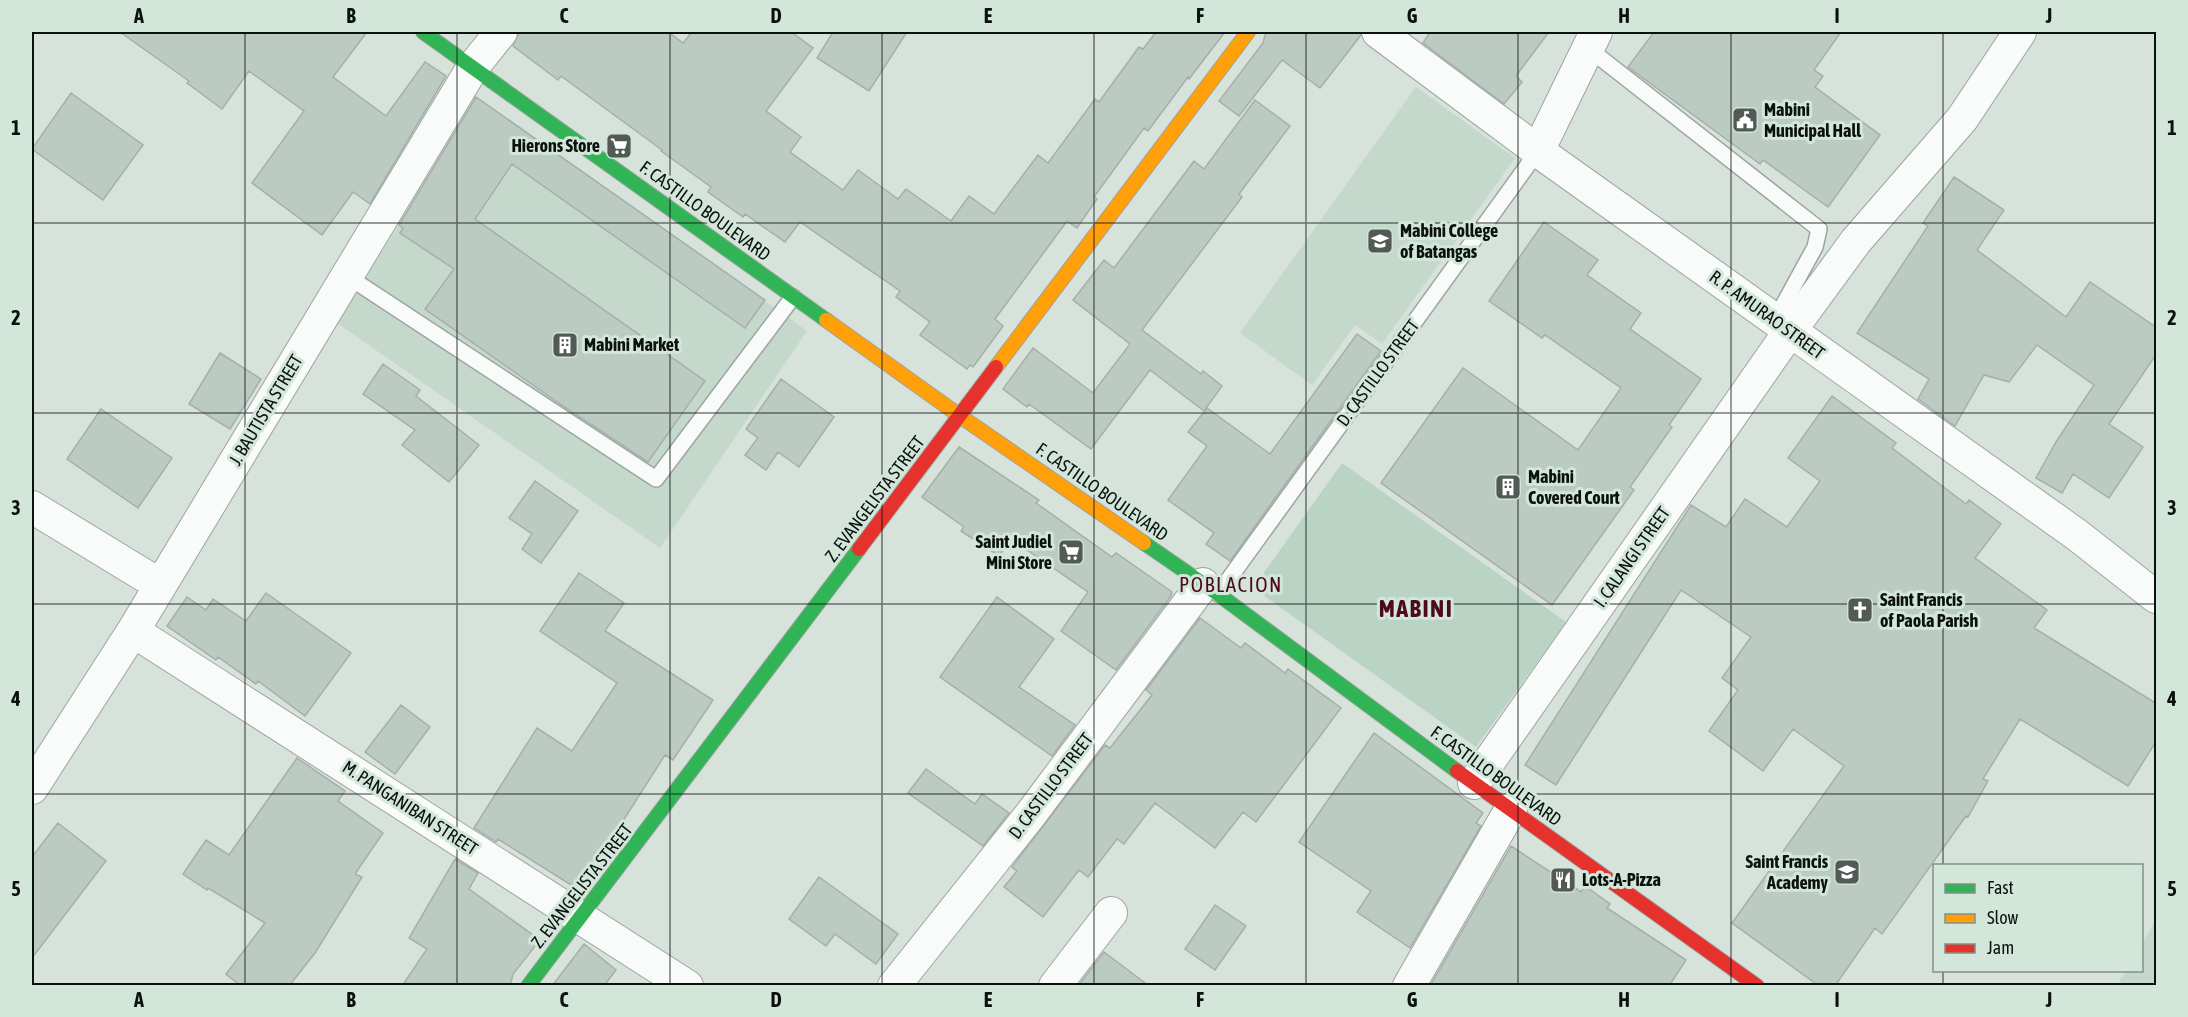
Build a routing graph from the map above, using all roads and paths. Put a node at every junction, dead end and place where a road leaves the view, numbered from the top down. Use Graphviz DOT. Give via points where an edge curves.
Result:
graph roads {
  1 [pos="423,32"];
  2 [pos="501,32"];
  3 [pos="1248,32"];
  4 [pos="1378,32"];
  5 [pos="2020,32"];
  6 [pos="1592,40"];
  7 [pos="473,67"];
  8 [pos="1538,151"];
  9 [pos="347,276"];
  10 [pos="793,297"];
  11 [pos="1782,326"];
  12 [pos="960,416"];
  13 [pos="32,507"];
  14 [pos="160,585"];
  15 [pos="1210,589"];
  16 [pos="2157,597"];
  17 [pos="133,631"];
  18 [pos="1474,783"];
  19 [pos="32,788"];
  20 [pos="1511,809"];
  21 [pos="1111,913"];
  22 [pos="581,918"];
  23 [pos="528,986"];
  24 [pos="687,986"];
  25 [pos="894,986"];
  26 [pos="1055,986"];
  27 [pos="1409,986"];
  28 [pos="1757,986"];
  1 -- 7 [label="main road, F. CASTILLO BOULEVARD"];
  2 -- 7 [label="street, J. BAUTISTA STREET"];
  3 -- 12 [label="main road, Z. EVANGELISTA STREET"];
  4 -- 8 [label="street, R. P. AMURAO STREET"];
  5 -- 11 [label="street, I. CALANGI STREET" via="1962,119"];
  6 -- 8 [label="street"];
  6 -- 11 [label="lane" via="1820,229"];
  7 -- 9 [label="street, J. BAUTISTA STREET"];
  7 -- 10 [label="main road, F. CASTILLO BOULEVARD"];
  8 -- 11 [label="street, R. P. AMURAO STREET"];
  8 -- 15 [label="lane, D. CASTILLO STREET"];
  9 -- 10 [label="lane" via="656,479"];
  9 -- 14 [label="street, J. BAUTISTA STREET"];
  10 -- 12 [label="main road, F. CASTILLO BOULEVARD"];
  11 -- 16 [label="street, R. P. AMURAO STREET" via="2068,528"];
  11 -- 18 [label="street, I. CALANGI STREET"];
  12 -- 15 [label="main road, F. CASTILLO BOULEVARD"];
  12 -- 22 [label="main road, Z. EVANGELISTA STREET"];
  13 -- 14 [label="street"];
  14 -- 17 [label="street, J. BAUTISTA STREET"];
  15 -- 18 [label="main road, F. CASTILLO BOULEVARD"];
  15 -- 25 [label="street, D. CASTILLO STREET"];
  17 -- 19 [label="street, J. BAUTISTA STREET"];
  17 -- 22 [label="street, M. PANGANIBAN STREET"];
  18 -- 20 [label="main road, F. CASTILLO BOULEVARD"];
  20 -- 27 [label="street"];
  20 -- 28 [label="main road, F. CASTILLO BOULEVARD"];
  21 -- 26 [label="street"];
  22 -- 23 [label="main road, Z. EVANGELISTA STREET"];
  22 -- 24 [label="street, M. PANGANIBAN STREET"];
}
